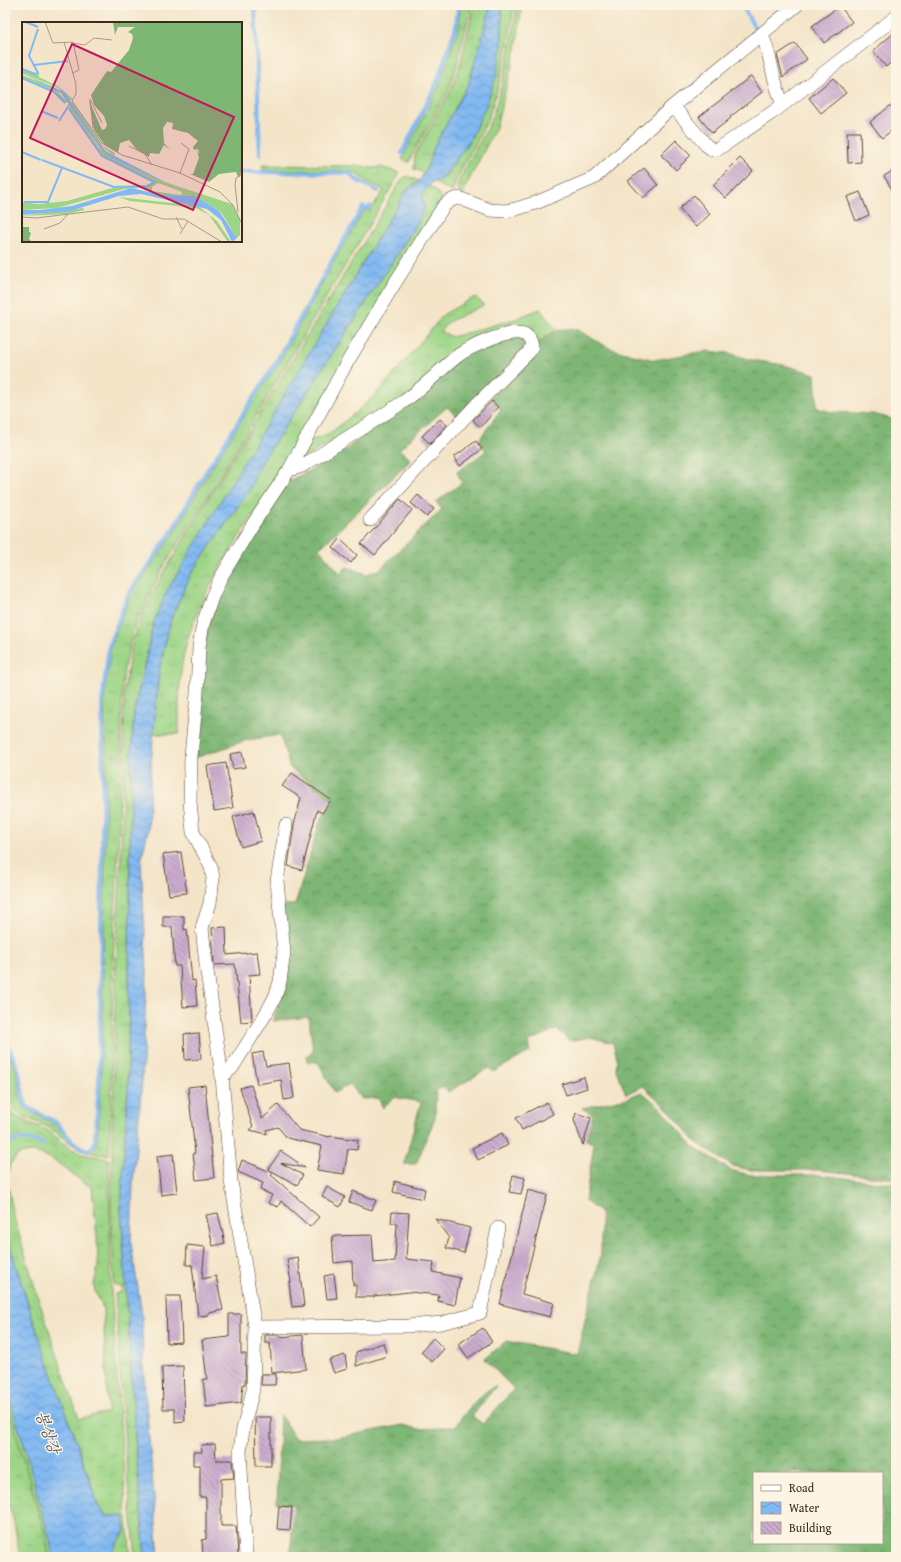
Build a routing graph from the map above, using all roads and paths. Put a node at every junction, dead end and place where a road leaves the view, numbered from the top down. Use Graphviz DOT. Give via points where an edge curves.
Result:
graph roads {
  1 [pos="797,5"];
  2 [pos="896,17"];
  3 [pos="762,35"];
  4 [pos="783,104"];
  5 [pos="673,106"];
  6 [pos="289,470"];
  7 [pos="370,520"];
  8 [pos="286,825"];
  9 [pos="222,1077"];
  10 [pos="498,1228"];
  11 [pos="255,1326"];
  12 [pos="246,1557"];
  1 -- 3 [label="street"];
  2 -- 4 [label="street"];
  3 -- 4 [label="street" via="776,90"];
  3 -- 5 [label="street"];
  4 -- 5 [label="street" via="728,143 713,150"];
  5 -- 6 [label="street" via="594,178 538,202 505,211 484,208 459,198 448,202 357,346"];
  6 -- 7 [label="street" via="302,466 404,401 474,346 510,333 527,335 532,346 529,352"];
  6 -- 9 [label="street" via="220,579 203,624 199,647 190,802 193,832 211,867 213,878 210,903 202,928"];
  8 -- 9 [label="street" via="277,881 284,947 280,982 267,1012 232,1068"];
  9 -- 11 [label="street" via="231,1181"];
  10 -- 11 [label="street" via="480,1313 442,1323 408,1326"];
  11 -- 12 [label="street" via="253,1390 240,1451"];
}
